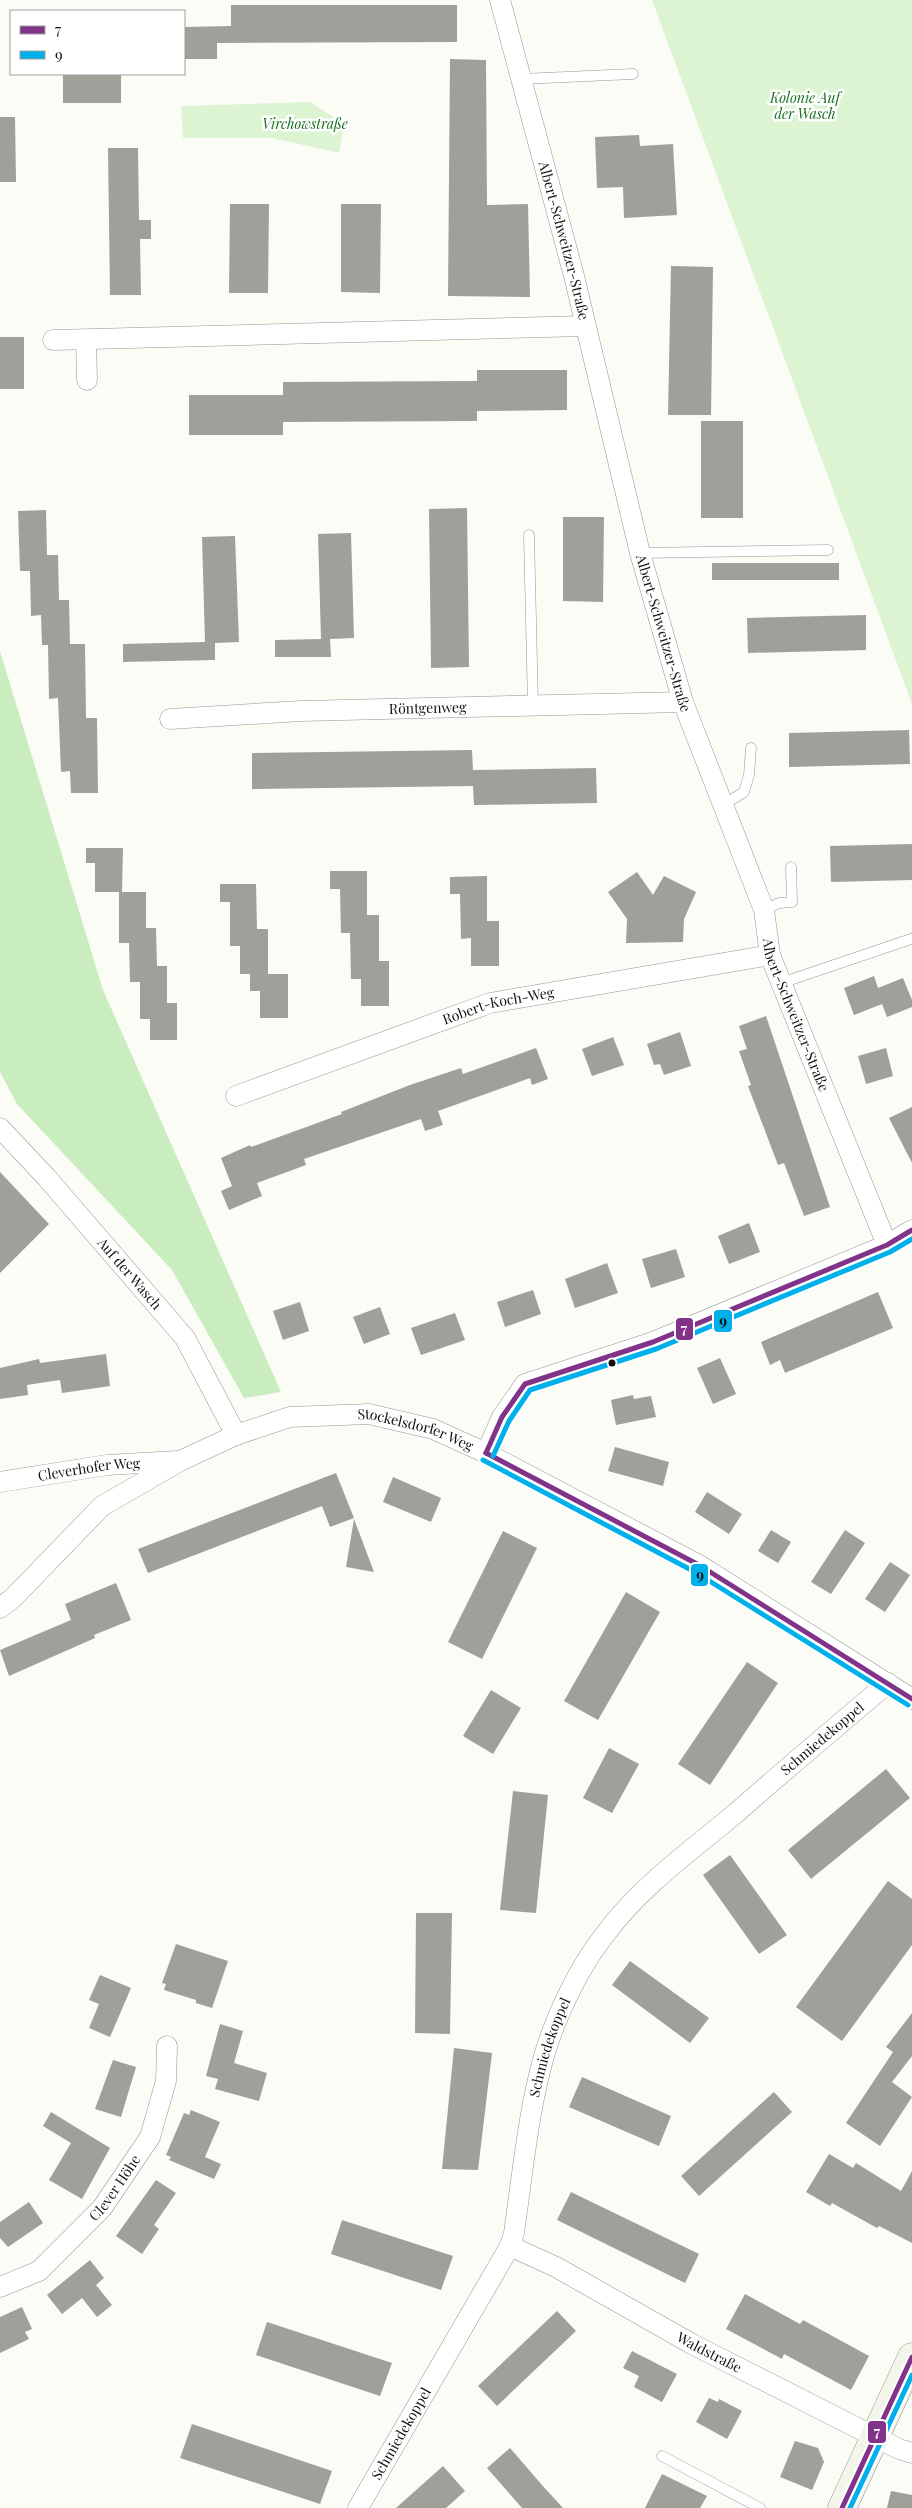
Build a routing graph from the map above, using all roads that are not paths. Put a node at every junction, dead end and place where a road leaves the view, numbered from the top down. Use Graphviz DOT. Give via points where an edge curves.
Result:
graph roads {
  1 [pos="500,0"];
  2 [pos="633,74"];
  3 [pos="521,79"];
  4 [pos="585,326"];
  5 [pos="53,340"];
  6 [pos="86,340"];
  7 [pos="87,380"];
  8 [pos="529,535"];
  9 [pos="828,550"];
  10 [pos="640,553"];
  11 [pos="684,702"];
  12 [pos="533,706"];
  13 [pos="170,719"];
  14 [pos="751,748"];
  15 [pos="723,805"];
  16 [pos="791,867"];
  17 [pos="764,910"];
  18 [pos="911,939"];
  19 [pos="770,956"];
  20 [pos="781,984"];
  21 [pos="236,1096"];
  22 [pos="0,1128"];
  23 [pos="912,1230"];
  24 [pos="888,1245"];
  25 [pos="236,1435"];
  26 [pos="486,1453"];
  27 [pos="180,1461"];
  28 [pos="0,1482"];
  29 [pos="0,1608"];
  30 [pos="888,1682"];
  31 [pos="912,1699"];
  32 [pos="167,2046"];
  33 [pos="510,2246"];
  34 [pos="0,2287"];
  35 [pos="912,2357"];
  36 [pos="874,2436"];
  37 [pos="912,2452"];
  38 [pos="662,2456"];
  39 [pos="358,2508"];
  40 [pos="760,2508"];
  41 [pos="842,2508"];
  1 -- 3 [label="street, Albert-Schweitzer-Straße"];
  2 -- 3 [label="lane"];
  3 -- 4 [label="street, Albert-Schweitzer-Straße"];
  4 -- 6 [label="street"];
  4 -- 10 [label="street, Albert-Schweitzer-Straße"];
  5 -- 6 [label="street"];
  6 -- 7 [label="street"];
  8 -- 12 [label="lane"];
  9 -- 10 [label="lane"];
  10 -- 11 [label="street, Albert-Schweitzer-Straße"];
  11 -- 12 [label="street, Röntgenweg"];
  11 -- 15 [label="street, Albert-Schweitzer-Straße"];
  12 -- 13 [label="street, Röntgenweg" via="302,711"];
  14 -- 15 [label="lane" via="750,775 744,792"];
  15 -- 17 [label="street, Albert-Schweitzer-Straße"];
  16 -- 17 [label="lane" via="792,902 779,903"];
  17 -- 19 [label="street, Albert-Schweitzer-Straße"];
  18 -- 20 [label="lane"];
  19 -- 20 [label="street, Albert-Schweitzer-Straße"];
  19 -- 21 [label="street, Robert-Koch-Weg" via="490,1003"];
  20 -- 24 [label="street, Albert-Schweitzer-Straße"];
  22 -- 25 [label="street, Auf der Wasch" via="185,1338"];
  23 -- 24 [label="street, Stockelsdorfer Weg"];
  24 -- 26 [label="street, Stockelsdorfer Weg" via="653,1342 525,1384 502,1417"];
  25 -- 26 [label="street, Stockelsdorfer Weg" via="290,1417 369,1414 433,1429"];
  25 -- 27 [label="street, Stockelsdorfer Weg"];
  26 -- 30 [label="street" via="699,1565"];
  27 -- 28 [label="street, Cleverhofer Weg" via="107,1465"];
  27 -- 29 [label="street, Stockelsdorfer Weg" via="102,1506 14,1598"];
  30 -- 31 [label="street"];
  30 -- 33 [label="street, Schmiedekoppel" via="672,1866 617,1920 592,1952 570,1991 548,2045"];
  32 -- 34 [label="street, Clever Höhe" via="166,2081 150,2136 102,2208 39,2271"];
  33 -- 36 [label="street, Waldstraße" via="556,2267 692,2344"];
  33 -- 39 [label="street, Schmiedekoppel"];
  35 -- 36 [label="street"];
  36 -- 37 [label="street, Waldstraße"];
  36 -- 41 [label="street"];
  38 -- 40 [label="lane"];
}
